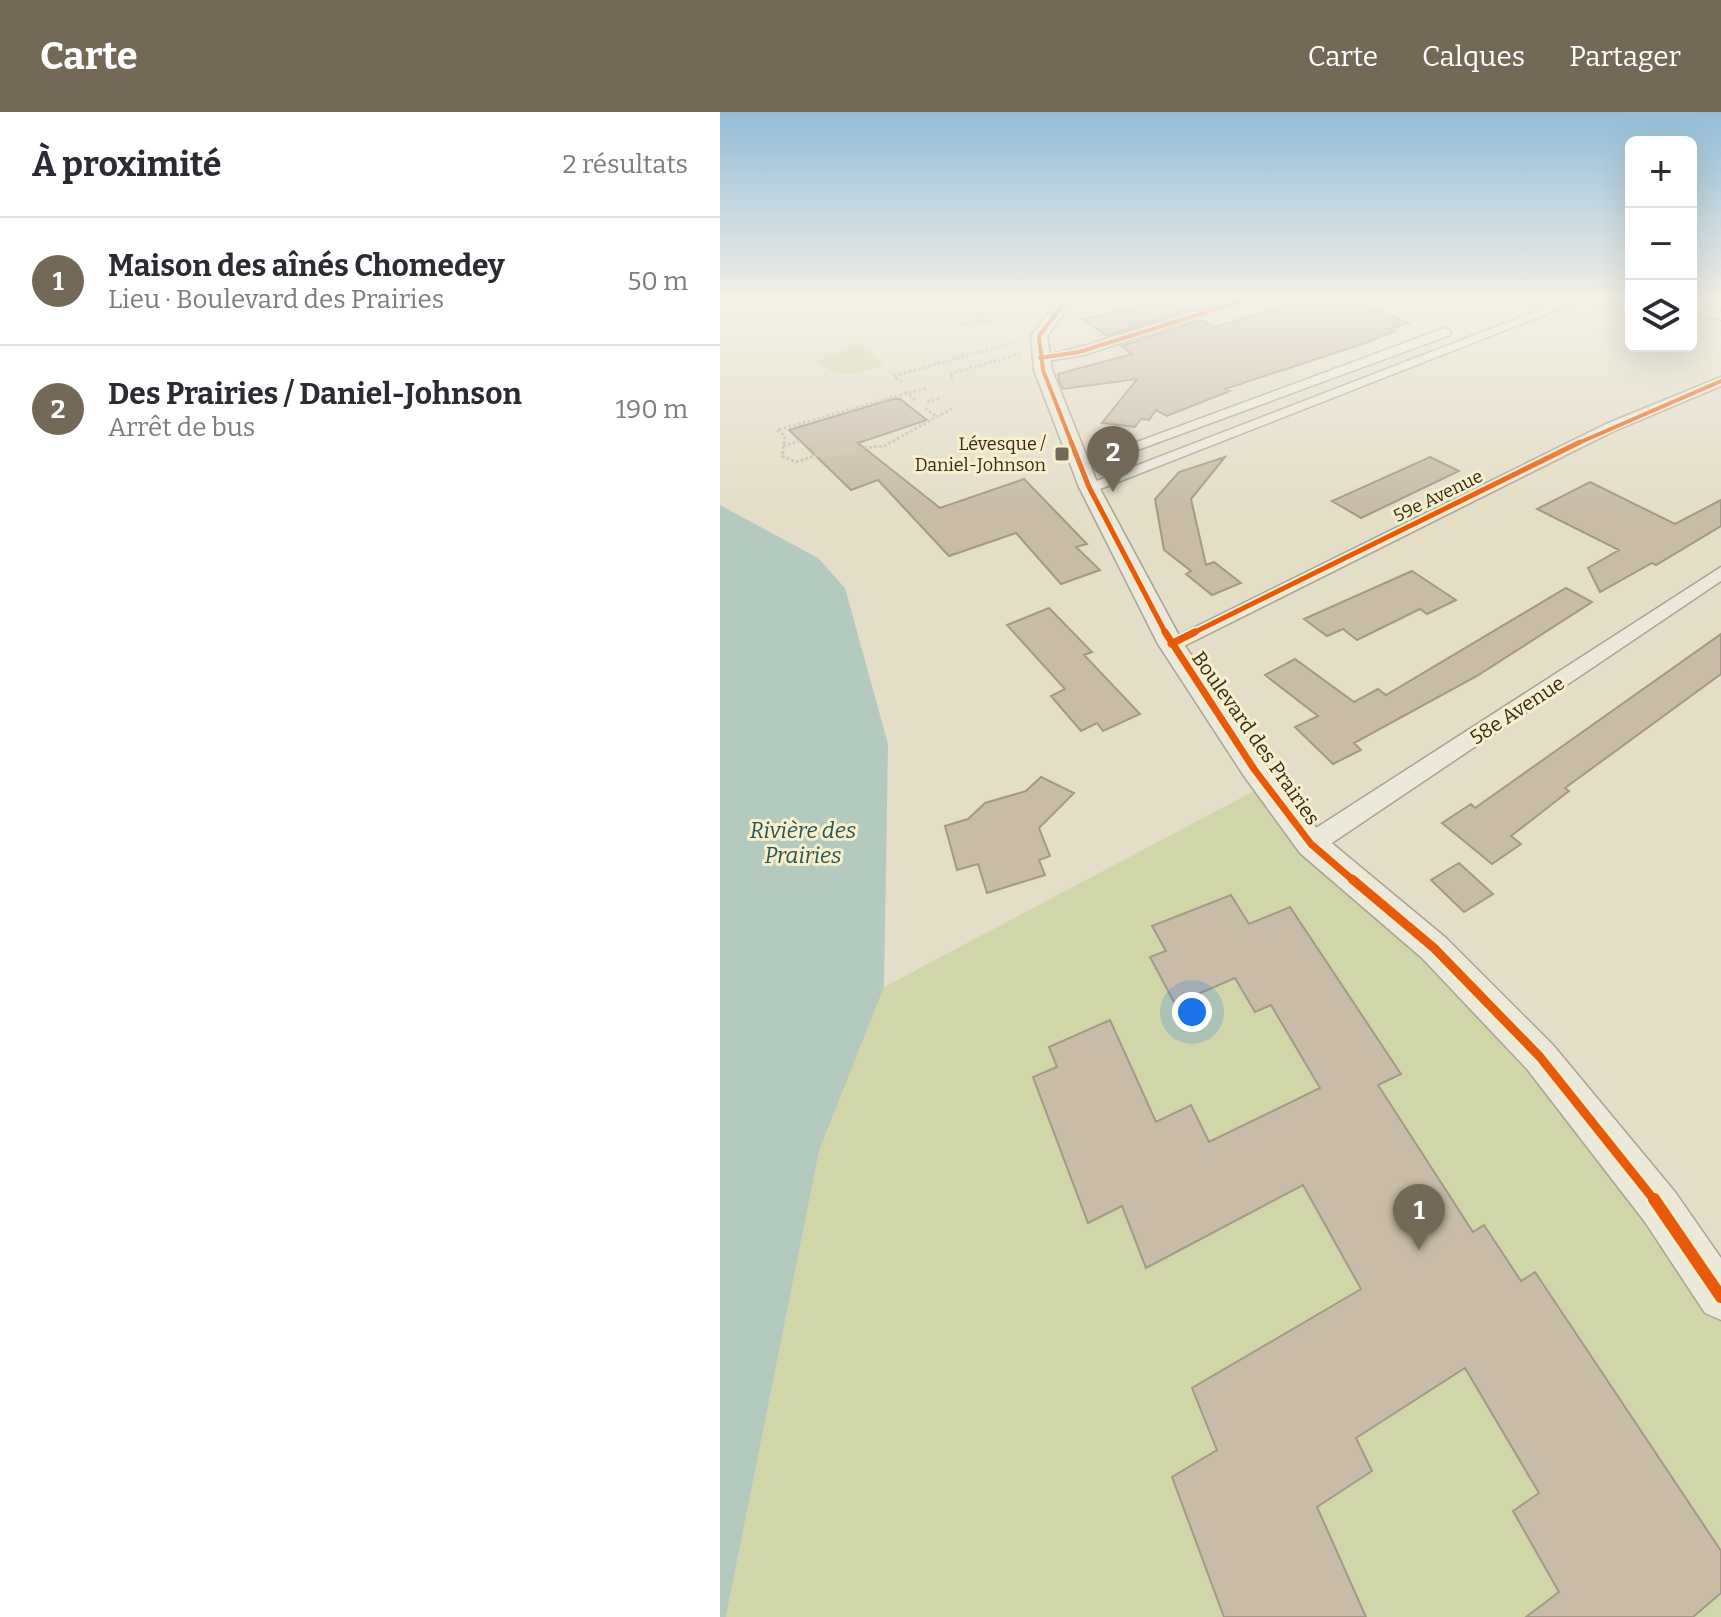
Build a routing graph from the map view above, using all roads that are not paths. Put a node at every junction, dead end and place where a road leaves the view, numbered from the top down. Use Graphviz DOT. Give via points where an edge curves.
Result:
graph roads {
  1 [pos="1039,367"];
  2 [pos="1350,367"];
  3 [pos="1402,367"];
  4 [pos="1337,372"];
  5 [pos="1721,381"];
  6 [pos="1359,384"];
  7 [pos="1085,477"];
  8 [pos="1721,573"];
  9 [pos="1171,644"];
  10 [pos="1311,844"];
  11 [pos="1721,1297"];
  1 -- 7 [label="street, Boulevard des Prairies"];
  2 -- 4 [label="street"];
  3 -- 6 [label="street"];
  4 -- 6 [label="street"];
  4 -- 7 [label="street"];
  5 -- 9 [label="street, 59e Avenue" via="1611,427"];
  6 -- 7 [label="street"];
  7 -- 9 [label="street, Boulevard des Prairies"];
  8 -- 10 [label="street, 58e Avenue"];
  9 -- 10 [label="street, Boulevard des Prairies"];
  10 -- 11 [label="street, Boulevard des Prairies" via="1434,948 1540,1057 1660,1207"];
}
